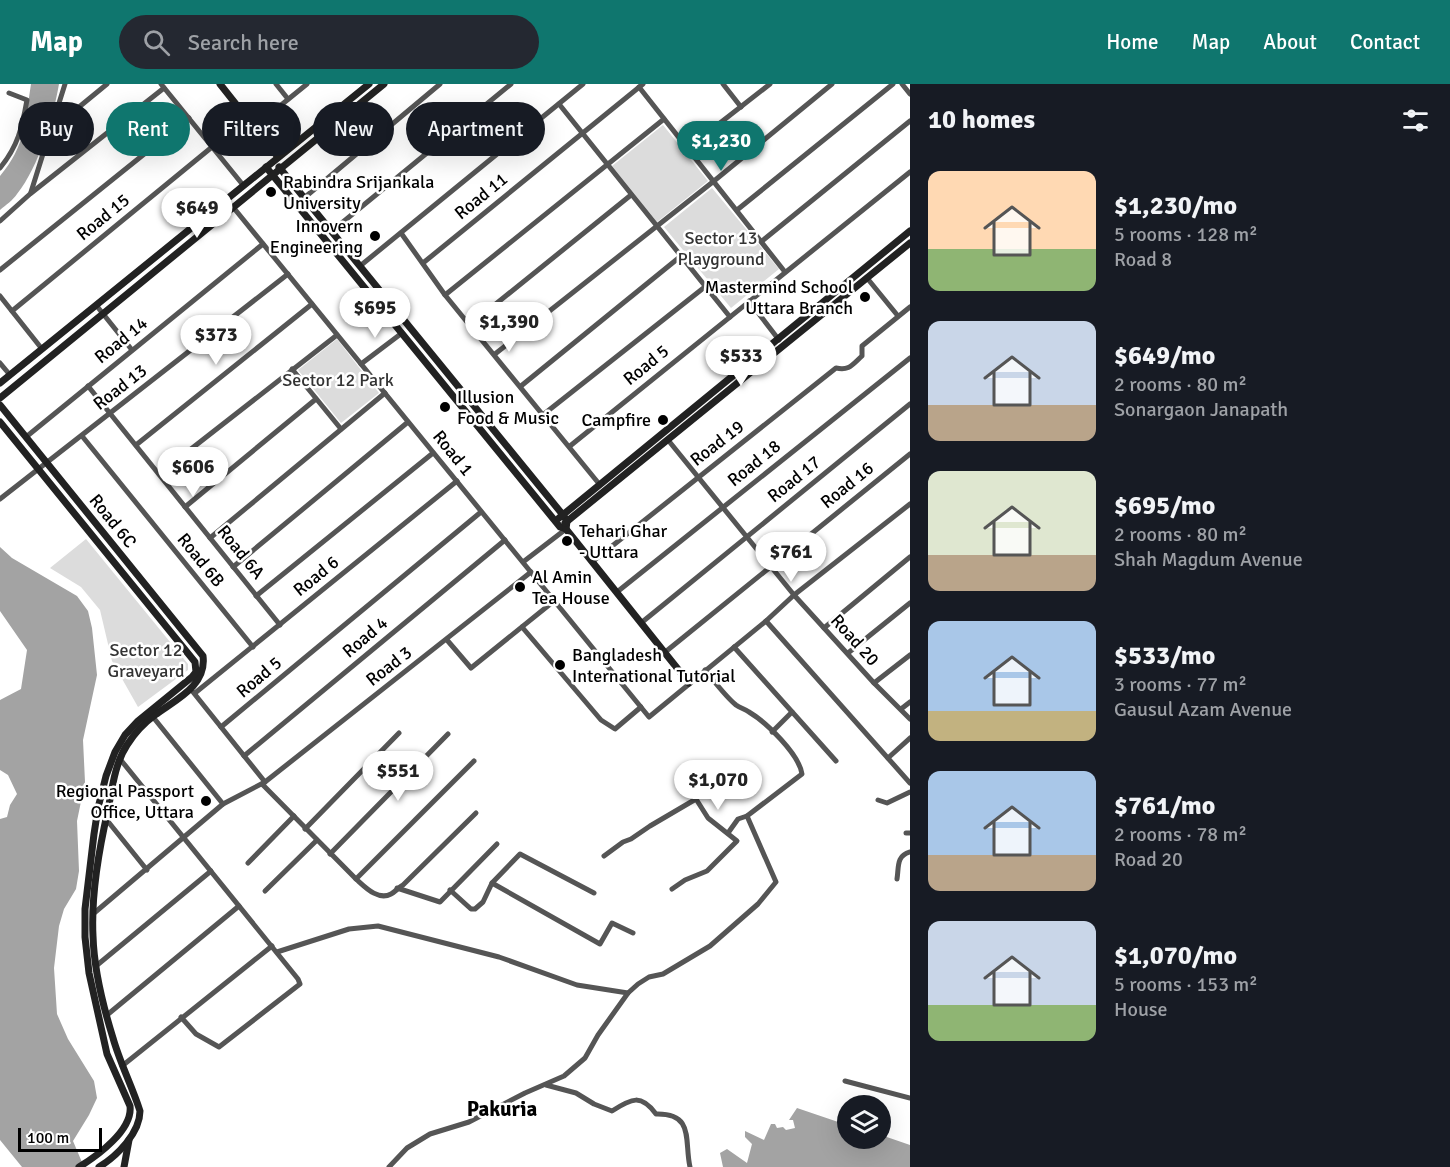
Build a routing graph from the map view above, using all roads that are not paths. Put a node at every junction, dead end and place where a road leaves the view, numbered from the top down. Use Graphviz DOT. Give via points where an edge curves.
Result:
graph roads {
  1 [pos="65,84"];
  2 [pos="107,84"];
  3 [pos="220,84"];
  4 [pos="276,84"];
  5 [pos="307,84"];
  6 [pos="369,84"];
  7 [pos="384,84"];
  8 [pos="440,84"];
  9 [pos="511,84"];
  10 [pos="583,84"];
  11 [pos="723,84"];
  12 [pos="770,84"];
  13 [pos="832,84"];
  14 [pos="893,84"];
  15 [pos="902,84"];
  16 [pos="162,86"];
  17 [pos="641,86"];
  18 [pos="9,93"];
  19 [pos="910,94"];
  20 [pos="288,99"];
  21 [pos="85,102"];
  22 [pos="176,102"];
  23 [pos="234,102"];
  24 [pos="284,102"];
  25 [pos="347,102"];
  26 [pos="362,102"];
  27 [pos="559,104"];
  28 [pos="741,107"];
  29 [pos="190,119"];
  30 [pos="664,119"];
  31 [pos="910,121"];
  32 [pos="313,129"];
  33 [pos="582,133"];
  34 [pos="202,134"];
  35 [pos="313,142"];
  36 [pos="688,148"];
  37 [pos="202,155"];
  38 [pos="142,156"];
  39 [pos="219,156"];
  40 [pos="274,156"];
  41 [pos="276,159"];
  42 [pos="607,165"];
  43 [pos="267,166"];
  44 [pos="0,168"];
  45 [pos="280,168"];
  46 [pos="910,172"];
  47 [pos="273,174"];
  48 [pos="714,181"];
  49 [pos="243,185"];
  50 [pos="30,194"];
  51 [pos="631,195"];
  52 [pos="304,198"];
  53 [pos="233,207"];
  54 [pos="737,210"];
  55 [pos="0,222"];
  56 [pos="656,227"];
  57 [pos="332,231"];
  58 [pos="910,231"];
  59 [pos="401,233"];
  60 [pos="762,241"];
  61 [pos="910,243"];
  62 [pos="263,244"];
  63 [pos="344,246"];
  64 [pos="337,251"];
  65 [pos="681,256"];
  66 [pos="423,263"];
  67 [pos="360,266"];
  68 [pos="0,270"];
  69 [pos="785,272"];
  70 [pos="288,274"];
  71 [pos="867,278"];
  72 [pos="706,286"];
  73 [pos="445,295"];
  74 [pos="0,296"];
  75 [pos="749,301"];
  76 [pos="312,304"];
  77 [pos="96,305"];
  78 [pos="910,307"];
  79 [pos="12,311"];
  80 [pos="103,314"];
  81 [pos="898,316"];
  82 [pos="730,317"];
  83 [pos="404,320"];
  84 [pos="471,324"];
  85 [pos="396,326"];
  86 [pos="402,333"];
  87 [pos="337,335"];
  88 [pos="782,343"];
  89 [pos="42,349"];
  90 [pos="132,350"];
  91 [pos="495,354"];
  92 [pos="910,357"];
  93 [pos="0,363"];
  94 [pos="361,364"];
  95 [pos="292,369"];
  96 [pos="10,375"];
  97 [pos="0,383"];
  98 [pos="88,386"];
  99 [pos="521,386"];
  100 [pos="385,393"];
  101 [pos="0,398"];
  102 [pos="316,399"];
  103 [pos="910,404"];
  104 [pos="0,405"];
  105 [pos="110,414"];
  106 [pos="544,414"];
  107 [pos="0,422"];
  108 [pos="408,422"];
  109 [pos="341,429"];
  110 [pos="496,434"];
  111 [pos="82,436"];
  112 [pos="26,437"];
  113 [pos="489,440"];
  114 [pos="668,440"];
  115 [pos="136,446"];
  116 [pos="570,446"];
  117 [pos="433,453"];
  118 [pos="910,454"];
  119 [pos="47,463"];
  120 [pos="39,470"];
  121 [pos="159,474"];
  122 [pos="699,476"];
  123 [pos="457,481"];
  124 [pos="600,485"];
  125 [pos="0,499"];
  126 [pos="910,504"];
  127 [pos="724,506"];
  128 [pos="185,507"];
  129 [pos="482,512"];
  130 [pos="562,523"];
  131 [pos="747,536"];
  132 [pos="210,538"];
  133 [pos="505,540"];
  134 [pos="910,557"];
  135 [pos="523,562"];
  136 [pos="592,562"];
  137 [pos="771,565"];
  138 [pos="233,567"];
  139 [pos="531,572"];
  140 [pos="617,592"];
  141 [pos="154,595"];
  142 [pos="795,595"];
  143 [pos="256,596"];
  144 [pos="554,601"];
  145 [pos="146,602"];
  146 [pos="910,603"];
  147 [pos="766,621"];
  148 [pos="641,622"];
  149 [pos="280,625"];
  150 [pos="522,627"];
  151 [pos="824,628"];
  152 [pos="447,640"];
  153 [pos="252,647"];
  154 [pos="735,647"];
  155 [pos="664,653"];
  156 [pos="848,654"];
  157 [pos="910,655"];
  158 [pos="199,667"];
  159 [pos="705,670"];
  160 [pos="213,678"];
  161 [pos="689,683"];
  162 [pos="874,683"];
  163 [pos="193,691"];
  164 [pos="910,702"];
  165 [pos="641,708"];
  166 [pos="901,709"];
  167 [pos="792,712"];
  168 [pos="153,717"];
  169 [pos="910,719"];
  170 [pos="221,727"];
  171 [pos="772,732"];
  172 [pos="399,733"];
  173 [pos="448,734"];
  174 [pos="910,738"];
  175 [pos="244,756"];
  176 [pos="888,758"];
  177 [pos="120,759"];
  178 [pos="474,761"];
  179 [pos="836,761"];
  180 [pos="263,783"];
  181 [pos="910,783"];
  182 [pos="910,792"];
  183 [pos="878,800"];
  184 [pos="224,804"];
  185 [pos="476,813"];
  186 [pos="294,816"];
  187 [pos="747,816"];
  188 [pos="106,819"];
  189 [pos="306,828"];
  190 [pos="728,833"];
  191 [pos="185,837"];
  192 [pos="317,840"];
  193 [pos="497,844"];
  194 [pos="910,852"];
  195 [pos="330,854"];
  196 [pos="604,856"];
  197 [pos="248,863"];
  198 [pos="147,870"];
  199 [pos="212,871"];
  200 [pos="356,879"];
  201 [pos="897,879"];
  202 [pos="492,883"];
  203 [pos="397,888"];
  204 [pos="672,889"];
  205 [pos="450,890"];
  206 [pos="266,891"];
  207 [pos="594,893"];
  208 [pos="239,906"];
  209 [pos="93,914"];
  210 [pos="633,933"];
  211 [pos="274,949"];
  212 [pos="96,966"];
  213 [pos="628,993"];
  214 [pos="106,1015"];
  215 [pos="182,1017"];
  216 [pos="122,1066"];
  217 [pos="844,1081"];
  218 [pos="546,1085"];
  219 [pos="910,1098"];
  220 [pos="130,1137"];
  221 [pos="102,1166"];
  222 [pos="79,1167"];
  223 [pos="124,1167"];
  224 [pos="389,1167"];
  225 [pos="690,1167"];
  1 -- 50 [label="street"];
  2 -- 21 [label="street"];
  3 -- 23 [label="street"];
  4 -- 20 [label="street"];
  5 -- 20 [label="street"];
  6 -- 25 [label="street"];
  7 -- 26 [label="street"];
  8 -- 52 [label="street"];
  9 -- 57 [label="street"];
  10 -- 27 [label="street"];
  11 -- 28 [label="street"];
  12 -- 28 [label="street"];
  13 -- 48 [label="street"];
  14 -- 54 [label="street"];
  15 -- 19 [label="street"];
  16 -- 22 [label="street"];
  16 -- 50 [label="street"];
  17 -- 30 [label="street"];
  17 -- 33 [label="street, Road 11"];
  18 -- 44 [label="street" via="27,100 19,138"];
  20 -- 24 [label="street"];
  27 -- 33 [label="street"];
  27 -- 59 [label="street"];
  28 -- 36 [label="street"];
  29 -- 34 [label="street"];
  30 -- 36 [label="street"];
  30 -- 42 [label="street"];
  31 -- 60 [label="street"];
  32 -- 41 [label="street"];
  33 -- 42 [label="street"];
  33 -- 66 [label="street, Road 11"];
  35 -- 45 [label="street"];
  36 -- 48 [label="street"];
  37 -- 79 [label="street, Road 15"];
  38 -- 68 [label="street"];
  39 -- 49 [label="street"];
  40 -- 41 [label="street"];
  41 -- 43 [label="street"];
  41 -- 45 [label="street"];
  42 -- 51 [label="street"];
  42 -- 73 [label="street"];
  43 -- 47 [label="street"];
  43 -- 49 [label="street"];
  45 -- 47 [label="street"];
  45 -- 52 [label="street"];
  46 -- 69 [label="street, Road 5"];
  47 -- 53 [label="street"];
  47 -- 64 [label="street"];
  48 -- 54 [label="street"];
  48 -- 56 [label="street"];
  49 -- 77 [label="street"];
  50 -- 55 [label="street"];
  51 -- 56 [label="street"];
  51 -- 84 [label="street"];
  52 -- 57 [label="street"];
  53 -- 62 [label="street, Road 1"];
  53 -- 80 [label="street"];
  54 -- 60 [label="street"];
  56 -- 65 [label="street"];
  56 -- 91 [label="street"];
  57 -- 63 [label="street"];
  58 -- 88 [label="street"];
  59 -- 66 [label="street"];
  59 -- 67 [label="street"];
  60 -- 69 [label="street"];
  61 -- 71 [label="street"];
  62 -- 70 [label="street, Road 1"];
  62 -- 90 [label="street, Road 14"];
  63 -- 64 [label="street"];
  63 -- 67 [label="street"];
  64 -- 85 [label="street"];
  65 -- 72 [label="street"];
  65 -- 99 [label="street"];
  66 -- 73 [label="street"];
  67 -- 83 [label="street"];
  69 -- 75 [label="street, Road 5"];
  70 -- 76 [label="street, Road 1"];
  70 -- 105 [label="street, Road 13"];
  71 -- 81 [label="street"];
  71 -- 88 [label="street"];
  72 -- 82 [label="street"];
  72 -- 106 [label="street"];
  73 -- 84 [label="street"];
  74 -- 79 [label="street"];
  75 -- 82 [label="street, Road 5"];
  75 -- 88 [label="street"];
  76 -- 87 [label="street, Road 1"];
  76 -- 115 [label="street"];
  77 -- 80 [label="street"];
  77 -- 89 [label="street"];
  78 -- 81 [label="street, Road 19"];
  79 -- 89 [label="street"];
  80 -- 90 [label="street"];
  80 -- 101 [label="street"];
  81 -- 122 [label="street, Road 19" via="862,346 862,356 848,369 836,368"];
  82 -- 116 [label="street, Road 5"];
  83 -- 85 [label="street"];
  83 -- 110 [label="street"];
  84 -- 91 [label="street"];
  85 -- 86 [label="street"];
  86 -- 94 [label="street"];
  86 -- 113 [label="street"];
  87 -- 94 [label="street, Road 1"];
  87 -- 95 [label="street"];
  88 -- 114 [label="street"];
  88 -- 124 [label="street"];
  89 -- 96 [label="street"];
  90 -- 98 [label="street, Road 14"];
  91 -- 99 [label="street"];
  92 -- 127 [label="street, Road 18"];
  93 -- 96 [label="street"];
  94 -- 100 [label="street, Road 1"];
  95 -- 102 [label="street"];
  95 -- 121 [label="street"];
  96 -- 97 [label="street"];
  98 -- 105 [label="street, Road 6A"];
  98 -- 112 [label="street, Road 14"];
  99 -- 106 [label="street"];
  100 -- 108 [label="street, Road 1"];
  100 -- 109 [label="street"];
  102 -- 109 [label="street"];
  102 -- 128 [label="street"];
  103 -- 131 [label="street, Road 17"];
  104 -- 112 [label="street, Road 6C"];
  105 -- 111 [label="street, Road 13"];
  105 -- 115 [label="street, Road 6A"];
  106 -- 116 [label="street"];
  107 -- 120 [label="street, Road 6C"];
  108 -- 117 [label="street, Road 1"];
  108 -- 138 [label="street"];
  109 -- 132 [label="street"];
  110 -- 113 [label="street"];
  110 -- 130 [label="street"];
  111 -- 119 [label="street, Road 13"];
  111 -- 153 [label="street, Road 6B"];
  112 -- 119 [label="street, Road 6C"];
  113 -- 130 [label="street"];
  114 -- 122 [label="street, Road 20"];
  114 -- 130 [label="street"];
  115 -- 121 [label="street, Road 6A"];
  116 -- 124 [label="street"];
  117 -- 123 [label="street, Road 1"];
  117 -- 143 [label="street"];
  118 -- 137 [label="street, Road 16"];
  119 -- 120 [label="street, Road 13"];
  119 -- 141 [label="street, Road 6C"];
  120 -- 125 [label="street, Road 13"];
  120 -- 145 [label="street, Road 6C"];
  121 -- 128 [label="street, Road 6A"];
  122 -- 127 [label="street, Road 20"];
  122 -- 136 [label="street, Road 19"];
  123 -- 129 [label="street, Road 1"];
  123 -- 149 [label="street, Road 6"];
  124 -- 130 [label="street"];
  126 -- 142 [label="street"];
  127 -- 131 [label="street, Road 20"];
  127 -- 140 [label="street, Road 18"];
  128 -- 132 [label="street, Road 6A"];
  129 -- 133 [label="street, Road 1"];
  129 -- 170 [label="street, Road 5"];
  130 -- 135 [label="street"];
  130 -- 136 [label="street"];
  131 -- 137 [label="street, Road 20"];
  131 -- 148 [label="street, Road 17"];
  132 -- 138 [label="street, Road 6A"];
  133 -- 135 [label="street, Road 1"];
  133 -- 175 [label="street, Road 4"];
  134 -- 151 [label="street"];
  135 -- 139 [label="street, Road 1"];
  136 -- 140 [label="street"];
  137 -- 142 [label="street, Road 20"];
  137 -- 155 [label="street, Road 16"];
  138 -- 143 [label="street, Road 6A"];
  139 -- 144 [label="street, Road 1"];
  139 -- 152 [label="street, Road 3"];
  140 -- 148 [label="street"];
  141 -- 145 [label="street"];
  141 -- 158 [label="street, Road 6C" via="203,656"];
  142 -- 147 [label="street"];
  142 -- 151 [label="street, Road 20"];
  143 -- 149 [label="street, Road 6A"];
  144 -- 150 [label="street"];
  144 -- 165 [label="street, Road 1"];
  145 -- 158 [label="street, Road 6C"];
  146 -- 156 [label="street"];
  147 -- 154 [label="street"];
  147 -- 176 [label="street"];
  148 -- 155 [label="street"];
  149 -- 153 [label="street, Road 6"];
  150 -- 152 [label="street" via="471,668"];
  150 -- 165 [label="street" via="601,720 615,729"];
  151 -- 156 [label="street, Road 20"];
  152 -- 180 [label="street, Road 3"];
  153 -- 160 [label="street, Road 6"];
  154 -- 159 [label="street"];
  154 -- 167 [label="street"];
  155 -- 161 [label="street"];
  156 -- 162 [label="street, Road 20"];
  157 -- 162 [label="street"];
  158 -- 160 [label="street"];
  158 -- 163 [label="street"];
  158 -- 222 [label="street" via="186,684 125,735 109,768 98,808 88,876 85,937 107,1054 131,1112 121,1131"];
  159 -- 161 [label="street"];
  159 -- 171 [label="street" via="737,706"];
  160 -- 163 [label="street, Road 6"];
  161 -- 165 [label="street, Road 1" via="649,717"];
  162 -- 166 [label="street, Road 20"];
  163 -- 168 [label="street"];
  163 -- 170 [label="street"];
  164 -- 166 [label="street"];
  166 -- 169 [label="street, Road 20"];
  167 -- 171 [label="street"];
  167 -- 179 [label="street"];
  168 -- 177 [label="street" via="126,746"];
  168 -- 184 [label="street"];
  170 -- 175 [label="street"];
  171 -- 187 [label="street" via="791,752 802,774"];
  172 -- 189 [label="street"];
  173 -- 195 [label="street"];
  174 -- 176 [label="street"];
  175 -- 180 [label="street"];
  176 -- 181 [label="street"];
  177 -- 188 [label="street"];
  177 -- 191 [label="street"];
  178 -- 200 [label="street"];
  180 -- 184 [label="street, Road 3"];
  180 -- 186 [label="street"];
  182 -- 183 [label="street" via="887,804"];
  184 -- 191 [label="street, Road 3"];
  185 -- 203 [label="street"];
  186 -- 189 [label="street"];
  186 -- 197 [label="street"];
  187 -- 190 [label="street" via="738,819"];
  187 -- 213 [label="street" via="776,882 758,904 710,946 663,974 649,977"];
  188 -- 198 [label="street"];
  188 -- 209 [label="street"];
  189 -- 192 [label="street"];
  190 -- 196 [label="street" via="708,818 696,799"];
  190 -- 204 [label="street" via="736,841 719,861"];
  191 -- 198 [label="street, Road 3"];
  191 -- 199 [label="street"];
  192 -- 195 [label="street"];
  192 -- 206 [label="street"];
  193 -- 205 [label="street"];
  194 -- 201 [label="street" via="898,860"];
  195 -- 200 [label="street"];
  198 -- 209 [label="street, Road 3"];
  199 -- 208 [label="street"];
  199 -- 212 [label="street"];
  200 -- 203 [label="street" via="382,896"];
  202 -- 205 [label="street" via="475,909"];
  202 -- 207 [label="street" via="520,854"];
  202 -- 210 [label="street" via="600,944 612,923"];
  203 -- 205 [label="street" via="438,902"];
  208 -- 211 [label="street"];
  208 -- 214 [label="street"];
  209 -- 212 [label="street"];
  211 -- 213 [label="street" via="349,929 378,926 499,957 577,985"];
  211 -- 215 [label="street"];
  211 -- 215 [label="street" via="300,984 219,1047 196,1034"];
  212 -- 214 [label="street"];
  213 -- 218 [label="street" via="585,1058"];
  214 -- 216 [label="street"];
  215 -- 216 [label="street"];
  216 -- 220 [label="street" via="140,1111"];
  217 -- 219 [label="street"];
  218 -- 224 [label="street" via="469,1122 430,1134 407,1148"];
  218 -- 225 [label="street" via="576,1093 612,1111 640,1100 657,1114 669,1113 687,1130"];
  220 -- 221 [label="street"];
  220 -- 223 [label="street"];
}
